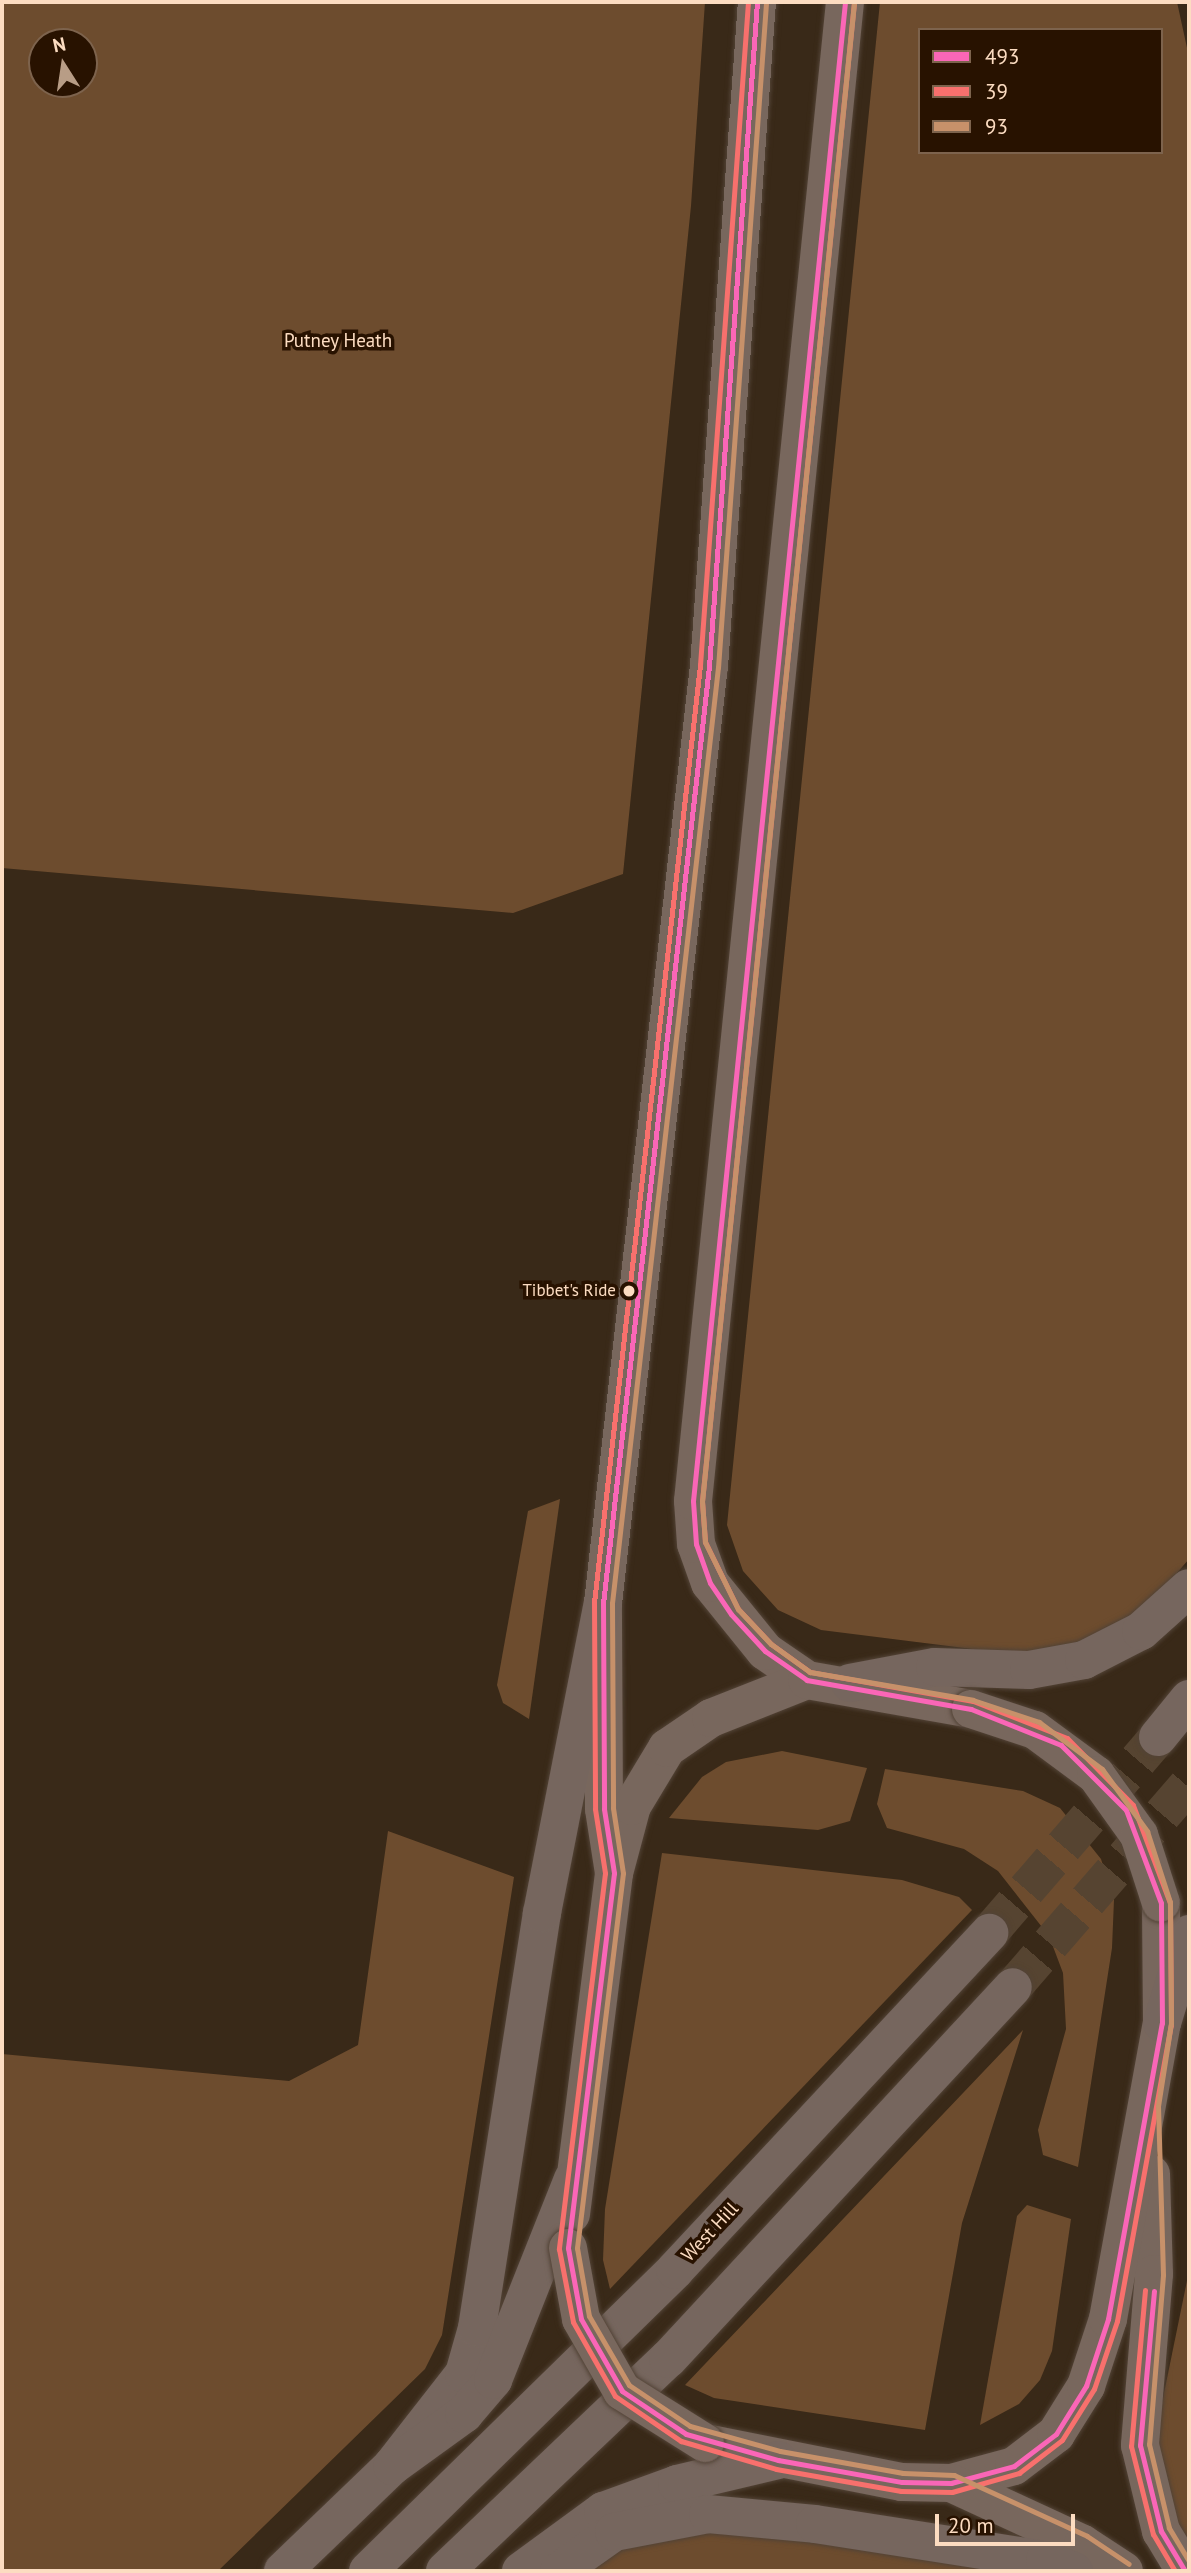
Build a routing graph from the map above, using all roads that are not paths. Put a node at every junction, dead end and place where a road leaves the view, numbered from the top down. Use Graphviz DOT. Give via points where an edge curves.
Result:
graph roads {
  1 [pos="757,2"];
  2 [pos="845,2"];
  3 [pos="1189,1588"];
  4 [pos="603,1603"];
  5 [pos="807,1680"];
  6 [pos="850,1683"];
  7 [pos="1189,1699"];
  8 [pos="1158,1737"];
  9 [pos="614,1873"];
  10 [pos="989,1933"];
  11 [pos="1189,1934"];
  12 [pos="1013,1987"];
  13 [pos="1162,2023"];
  14 [pos="1149,2105"];
  15 [pos="573,2179"];
  16 [pos="778,2460"];
  17 [pos="392,2466"];
  18 [pos="951,2483"];
  19 [pos="455,2562"];
  20 [pos="283,2571"];
  21 [pos="368,2571"];
  22 [pos="522,2571"];
  23 [pos="559,2571"];
  24 [pos="1074,2571"];
  25 [pos="1124,2571"];
  26 [pos="1185,2571"];
  1 -- 4 [label="main road" via="709,666"];
  2 -- 5 [label="main road" via="693,1501 696,1544 710,1583 765,1651"];
  3 -- 6 [label="highway" via="1142,1631 1084,1660 1029,1670 935,1667"];
  4 -- 9 [label="main road" via="604,1809"];
  4 -- 17 [label="highway" via="542,1913 477,2328 464,2374"];
  5 -- 6 [label="main road"];
  5 -- 9 [label="main road" via="711,1718 667,1748 632,1805"];
  6 -- 13 [label="main road, bridge" via="971,1709 1034,1730 1096,1775 1139,1835 1161,1903"];
  7 -- 8 [label="highway"];
  9 -- 15 [label="main road"];
  10 -- 21 [label="highway, West Hill" via="675,2270"];
  11 -- 13 [label="highway"];
  12 -- 19 [label="highway" via="668,2358"];
  13 -- 14 [label="main road"];
  14 -- 18 [label="main road" via="1108,2319 1086,2386 1056,2434 1014,2466"];
  14 -- 26 [label="main road" via="1154,2274 1140,2445 1161,2531"];
  15 -- 16 [label="main road, bridge" via="568,2248 581,2319 622,2391 705,2443"];
  15 -- 17 [label="highway" via="493,2380 464,2414"];
  16 -- 18 [label="main road" via="902,2482"];
  16 -- 22 [label="highway" via="677,2484 603,2511"];
  17 -- 20 [label="highway"];
  18 -- 25 [label="main road" via="1083,2544"];
  23 -- 24 [label="highway" via="614,2532 708,2514 1045,2560"];
}
